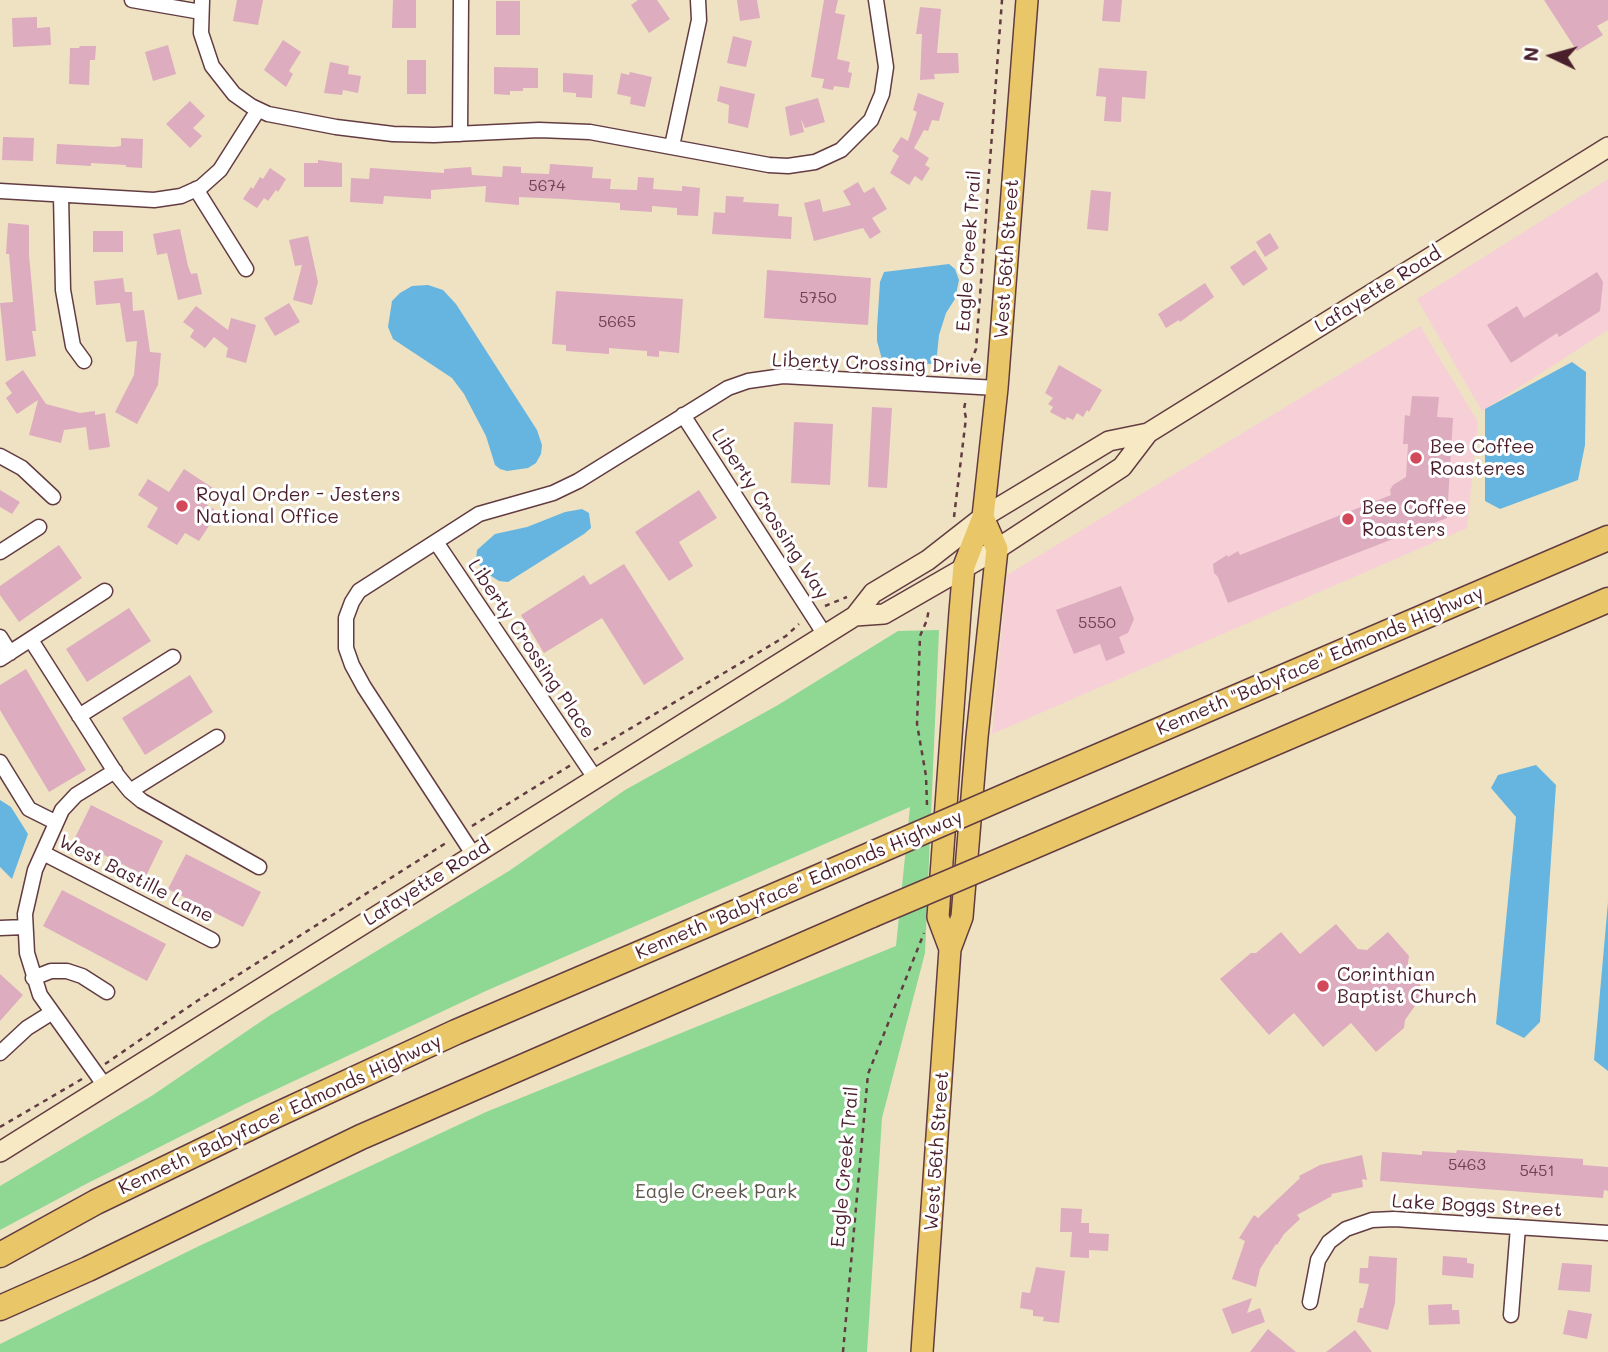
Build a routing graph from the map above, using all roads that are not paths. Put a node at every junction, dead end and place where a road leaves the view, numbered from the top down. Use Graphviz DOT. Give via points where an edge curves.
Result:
graph roads {
  1 [pos="132,0"];
  2 [pos="461,0"];
  3 [pos="698,0"];
  4 [pos="876,0"];
  5 [pos="1027,0"];
  6 [pos="201,6"];
  7 [pos="257,110"];
  8 [pos="460,134"];
  9 [pos="672,146"];
  10 [pos="1608,147"];
  11 [pos="196,189"];
  12 [pos="0,191"];
  13 [pos="61,195"];
  14 [pos="246,269"];
  15 [pos="84,361"];
  16 [pos="997,388"];
  17 [pos="683,415"];
  18 [pos="1148,433"];
  19 [pos="0,456"];
  20 [pos="53,497"];
  21 [pos="984,517"];
  22 [pos="39,527"];
  23 [pos="1608,538"];
  24 [pos="436,542"];
  25 [pos="997,549"];
  26 [pos="0,552"];
  27 [pos="964,566"];
  28 [pos="105,591"];
  29 [pos="1608,600"];
  30 [pos="855,616"];
  31 [pos="825,635"];
  32 [pos="0,637"];
  33 [pos="31,640"];
  34 [pos="5,656"];
  35 [pos="173,657"];
  36 [pos="79,716"];
  37 [pos="216,737"];
  38 [pos="0,762"];
  39 [pos="115,771"];
  40 [pos="595,778"];
  41 [pos="130,791"];
  42 [pos="55,822"];
  43 [pos="43,853"];
  44 [pos="473,855"];
  45 [pos="259,867"];
  46 [pos="25,927"];
  47 [pos="0,928"];
  48 [pos="212,940"];
  49 [pos="950,949"];
  50 [pos="33,978"];
  51 [pos="107,992"];
  52 [pos="51,1013"];
  53 [pos="0,1054"];
  54 [pos="105,1086"];
  55 [pos="0,1152"];
  56 [pos="1518,1227"];
  57 [pos="1608,1233"];
  58 [pos="0,1255"];
  59 [pos="1310,1302"];
  60 [pos="0,1308"];
  61 [pos="1511,1315"];
  62 [pos="922,1352"];
  1 -- 6 [label="street"];
  2 -- 8 [label="street"];
  3 -- 9 [label="street" via="699,20"];
  4 -- 9 [label="street" via="886,67 882,94 870,120 841,150 815,162 788,166"];
  5 -- 16 [label="main road, West 56th Street"];
  6 -- 7 [label="street" via="202,40 212,66 234,94"];
  7 -- 8 [label="street" via="371,132"];
  7 -- 11 [label="street" via="220,170"];
  8 -- 9 [label="street" via="568,130"];
  10 -- 18 [label="main road, Lafayette Road"];
  11 -- 13 [label="street" via="154,200"];
  11 -- 14 [label="street"];
  12 -- 13 [label="street"];
  13 -- 15 [label="street" via="65,299 74,346"];
  16 -- 17 [label="street, Liberty Crossing Drive" via="776,376 728,388"];
  16 -- 21 [label="main road, West 56th Street"];
  17 -- 24 [label="street, Liberty Crossing Drive" via="578,481 479,514"];
  17 -- 31 [label="street, Liberty Crossing Way"];
  18 -- 21 [label="main road, Lafayette Road" via="1109,441"];
  18 -- 25 [label="main road, Lafayette Road" via="1122,467"];
  19 -- 20 [label="street" via="22,468"];
  21 -- 25 [label="main road, West 56th Street"];
  21 -- 27 [label="main road, West 56th Street"];
  21 -- 30 [label="main road, Lafayette Road" via="873,593"];
  22 -- 26 [label="street"];
  23 -- 58 [label="highway, Kenneth \"Babyface\" Edmonds Highway, bridge" via="456,1032 96,1202"];
  24 -- 40 [label="street, Liberty Crossing Place"];
  24 -- 44 [label="street, Liberty Crossing Drive" via="359,592 345,618 345,641 363,687"];
  25 -- 27 [label="main road, Lafayette Road"];
  25 -- 49 [label="main road, West 56th Street" via="962,917"];
  27 -- 30 [label="main road, Lafayette Road" via="884,614"];
  27 -- 49 [label="main road, West 56th Street" via="938,917"];
  28 -- 33 [label="street"];
  29 -- 60 [label="highway, bridge" via="361,1137"];
  30 -- 31 [label="main road, Lafayette Road"];
  31 -- 40 [label="main road, Lafayette Road"];
  32 -- 34 [label="street"];
  33 -- 34 [label="street"];
  33 -- 36 [label="street"];
  35 -- 36 [label="street"];
  36 -- 39 [label="street"];
  37 -- 41 [label="street"];
  38 -- 42 [label="street, West Bastille Lane" via="29,808"];
  39 -- 41 [label="street"];
  39 -- 42 [label="street" via="68,802"];
  40 -- 44 [label="main road, Lafayette Road"];
  41 -- 45 [label="street"];
  42 -- 43 [label="street"];
  43 -- 46 [label="street" via="31,880"];
  43 -- 48 [label="street, West Bastille Lane"];
  44 -- 54 [label="main road, Lafayette Road"];
  46 -- 47 [label="street"];
  46 -- 50 [label="street"];
  49 -- 62 [label="main road, West 56th Street"];
  50 -- 51 [label="street" via="67,971"];
  50 -- 52 [label="street"];
  52 -- 53 [label="street"];
  52 -- 54 [label="street"];
  54 -- 55 [label="main road, Lafayette Road"];
  56 -- 57 [label="street, Lake Boggs Street"];
  56 -- 59 [label="street, Lake Boggs Street" via="1394,1219 1357,1224 1339,1233 1324,1250"];
  56 -- 61 [label="street"];
}
